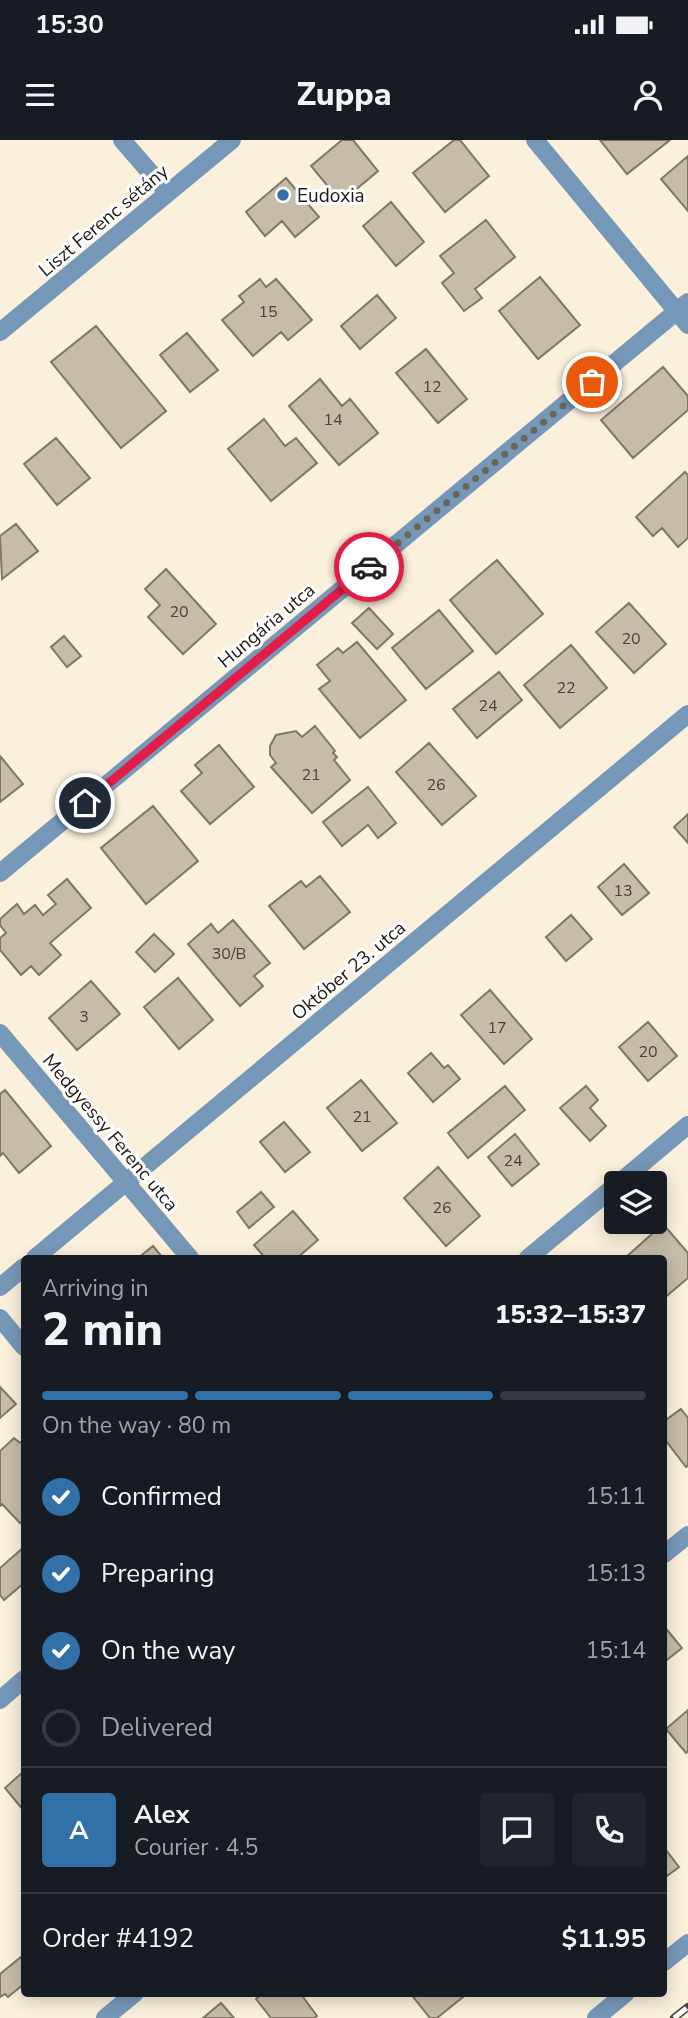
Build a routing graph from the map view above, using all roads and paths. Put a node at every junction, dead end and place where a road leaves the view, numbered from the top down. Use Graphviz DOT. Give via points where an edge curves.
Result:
graph roads {
  1 [pos="122,140"];
  2 [pos="535,140"];
  3 [pos="229,141"];
  4 [pos="167,193"];
  5 [pos="684,313"];
  6 [pos="0,332"];
  7 [pos="688,714"];
  8 [pos="0,873"];
  9 [pos="0,1033"];
  10 [pos="688,1125"];
  11 [pos="633,1171"];
  12 [pos="126,1182"];
  13 [pos="604,1195"];
  14 [pos="39,1255"];
  15 [pos="187,1255"];
  16 [pos="532,1255"];
  17 [pos="21,1270"];
  18 [pos="0,1287"];
  19 [pos="0,1318"];
  20 [pos="21,1343"];
  21 [pos="688,1535"];
  22 [pos="667,1552"];
  23 [pos="21,1682"];
  24 [pos="0,1700"];
  25 [pos="688,1943"];
  26 [pos="667,1960"];
  27 [pos="130,1997"];
  28 [pos="621,1997"];
  29 [pos="106,2018"];
  30 [pos="596,2018"];
  1 -- 4 [label="street"];
  2 -- 5 [label="street"];
  3 -- 4 [label="street, Liszt Ferenc sétány"];
  4 -- 6 [label="street, Liszt Ferenc sétány"];
  5 -- 8 [label="street, Hungária utca"];
  7 -- 12 [label="street, Október 23. utca"];
  9 -- 12 [label="street, Medgyessy Ferenc utca"];
  10 -- 11 [label="street"];
  12 -- 14 [label="street, Október 23. utca"];
  12 -- 15 [label="street, Medgyessy Ferenc utca"];
  13 -- 16 [label="street"];
  17 -- 18 [label="street"];
  19 -- 20 [label="street"];
  21 -- 22 [label="street"];
  23 -- 24 [label="street"];
  25 -- 26 [label="street"];
  27 -- 29 [label="street"];
  28 -- 30 [label="street"];
}
